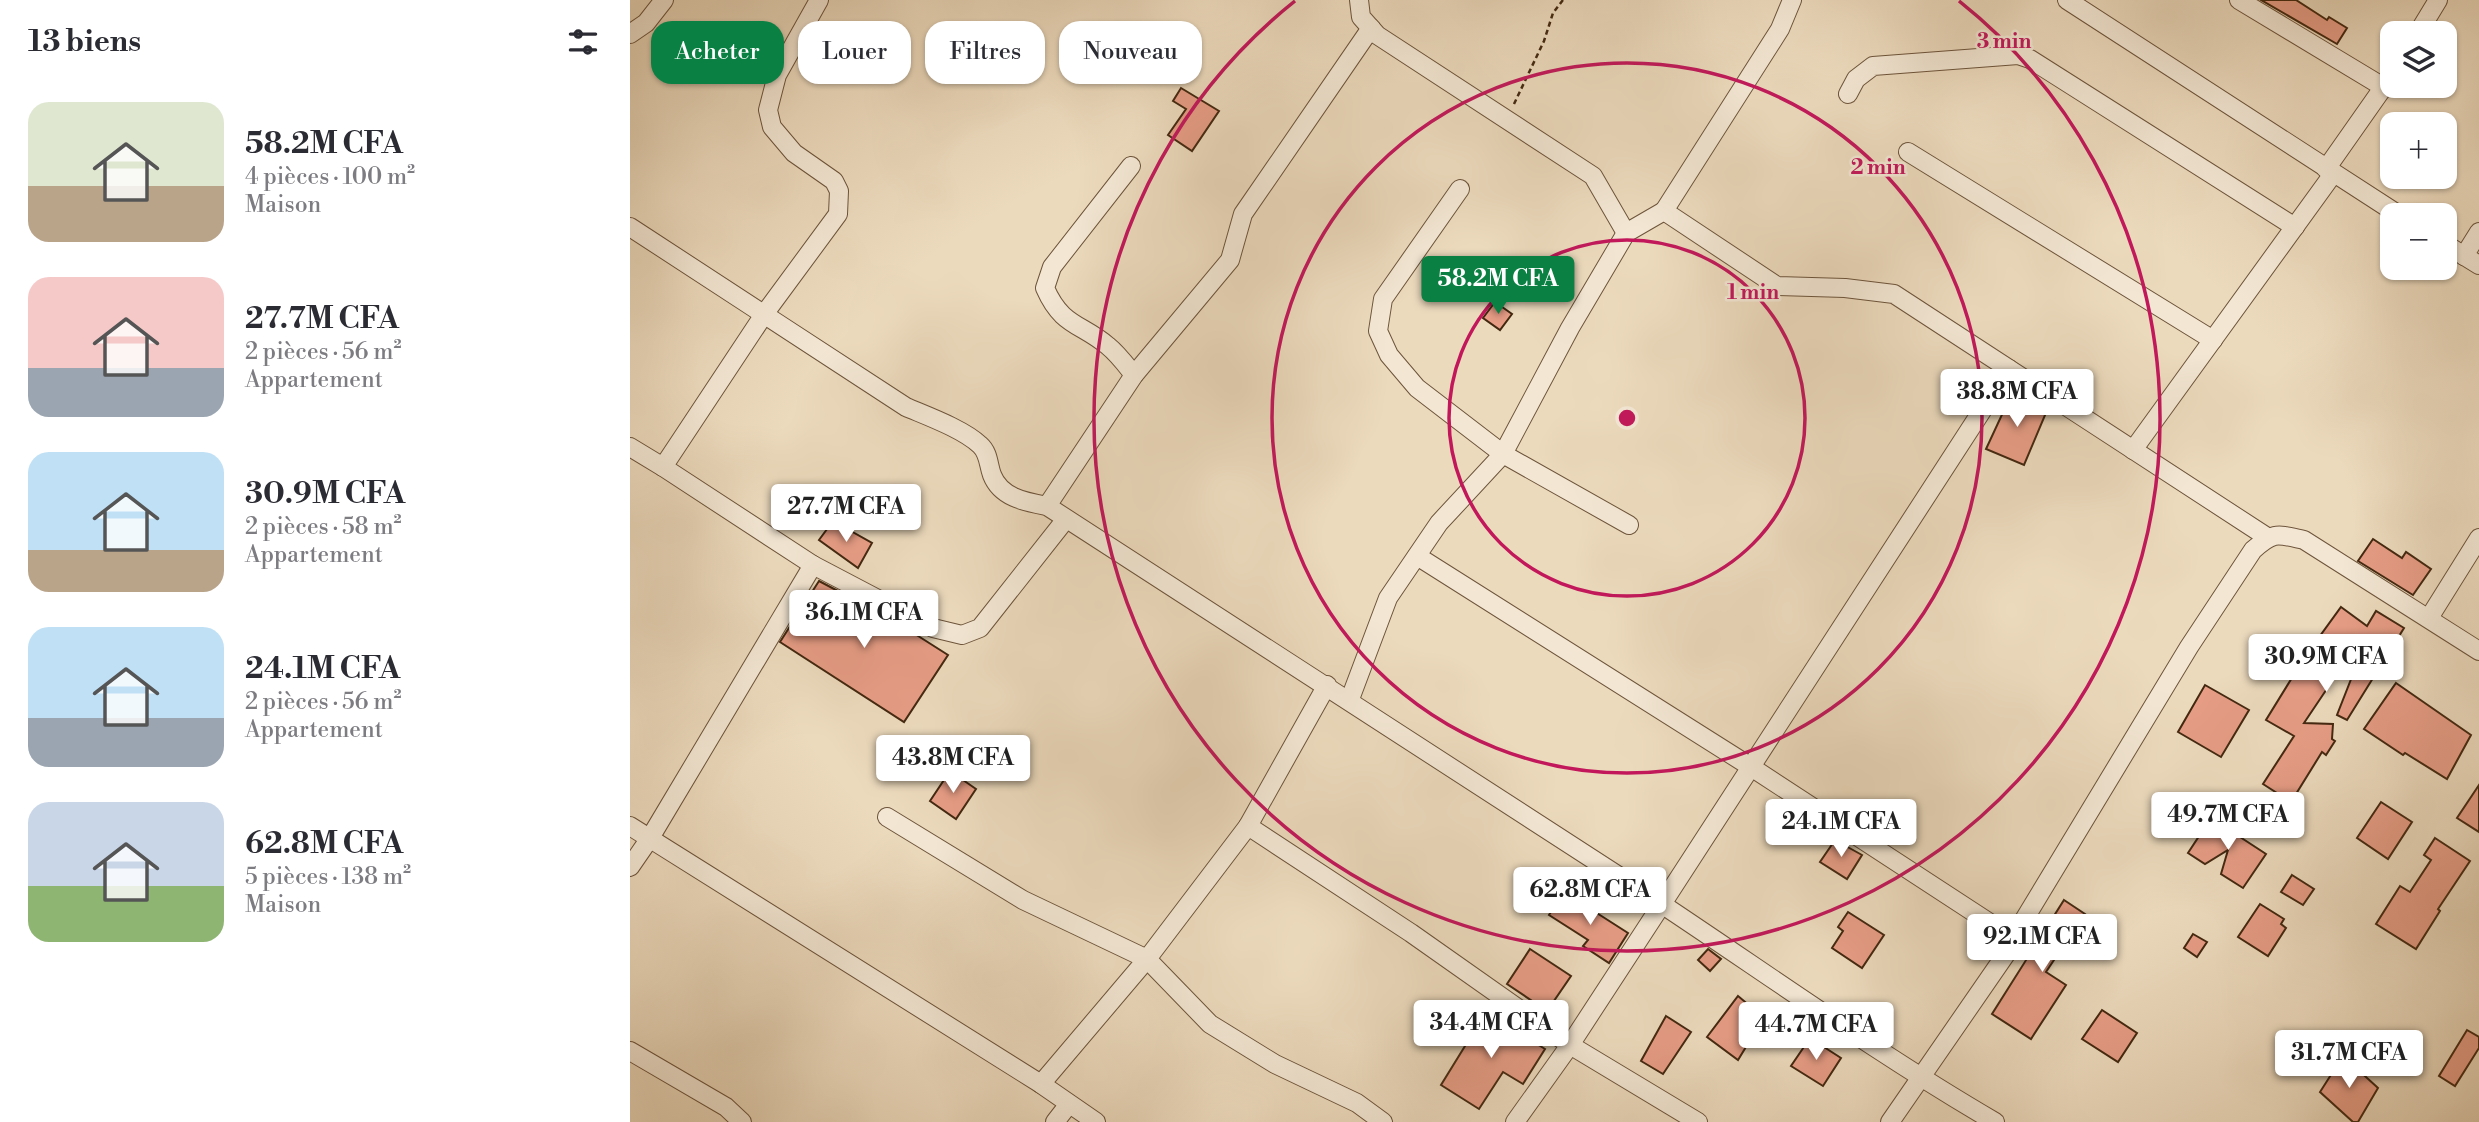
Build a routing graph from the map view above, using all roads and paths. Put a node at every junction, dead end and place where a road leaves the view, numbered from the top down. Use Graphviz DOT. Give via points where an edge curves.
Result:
graph roads {
  1 [pos="664,0"];
  2 [pos="819,0"];
  3 [pos="1359,0"];
  4 [pos="1563,0"];
  5 [pos="1792,0"];
  6 [pos="2067,0"];
  7 [pos="2239,0"];
  8 [pos="2438,0"];
  9 [pos="2425,21"];
  10 [pos="1371,28"];
  11 [pos="630,34"];
  12 [pos="2380,77"];
  13 [pos="2380,93"];
  14 [pos="1848,94"];
  15 [pos="1506,119"];
  16 [pos="1908,152"];
  17 [pos="1131,166"];
  18 [pos="2329,172"];
  19 [pos="1460,189"];
  20 [pos="2380,203"];
  21 [pos="1664,211"];
  22 [pos="630,227"];
  23 [pos="2295,227"];
  24 [pos="2479,232"];
  25 [pos="1626,233"];
  26 [pos="2472,260"];
  27 [pos="765,313"];
  28 [pos="2213,340"];
  29 [pos="2009,369"];
  30 [pos="1134,375"];
  31 [pos="630,447"];
  32 [pos="2133,450"];
  33 [pos="1503,454"];
  34 [pos="663,467"];
  35 [pos="1047,506"];
  36 [pos="1066,519"];
  37 [pos="1629,525"];
  38 [pos="2267,537"];
  39 [pos="2479,538"];
  40 [pos="1417,556"];
  41 [pos="813,565"];
  42 [pos="2429,618"];
  43 [pos="2479,651"];
  44 [pos="1328,685"];
  45 [pos="1350,699"];
  46 [pos="1751,767"];
  47 [pos="887,817"];
  48 [pos="630,826"];
  49 [pos="1248,826"];
  50 [pos="650,838"];
  51 [pos="630,867"];
  52 [pos="1662,904"];
  53 [pos="2013,938"];
  54 [pos="1147,959"];
  55 [pos="1570,1045"];
  56 [pos="630,1051"];
  57 [pos="1920,1078"];
  58 [pos="1041,1084"];
  59 [pos="1069,1104"];
  60 [pos="742,1122"];
  61 [pos="1055,1122"];
  62 [pos="1096,1122"];
  63 [pos="1383,1122"];
  64 [pos="1515,1122"];
  65 [pos="1698,1122"];
  66 [pos="1890,1122"];
  67 [pos="1994,1122"];
  1 -- 11 [label="street" via="646,23"];
  2 -- 27 [label="street" via="777,75 768,110 772,127 794,153 834,181 839,191 838,214"];
  3 -- 10 [label="street" via="1361,16"];
  4 -- 15 [label="path"];
  5 -- 21 [label="street" via="1780,29"];
  6 -- 18 [label="street"];
  7 -- 12 [label="street"];
  8 -- 9 [label="street"];
  10 -- 15 [label="street"];
  10 -- 30 [label="street" via="1243,214 1230,260"];
  13 -- 18 [label="street"];
  14 -- 23 [label="street" via="1856,79 1872,66 2018,55"];
  15 -- 25 [label="street" via="1592,176"];
  16 -- 28 [label="street"];
  17 -- 30 [label="street" via="1052,267 1045,288 1052,306 1074,326 1108,345"];
  18 -- 20 [label="street"];
  18 -- 23 [label="street"];
  19 -- 33 [label="street" via="1383,299 1378,331 1390,355 1417,388"];
  21 -- 25 [label="street"];
  21 -- 29 [label="street" via="1777,286 1894,294"];
  22 -- 27 [label="street"];
  23 -- 28 [label="street"];
  24 -- 26 [label="street"];
  25 -- 33 [label="street"];
  27 -- 34 [label="street"];
  27 -- 35 [label="street" via="906,407 981,445 1002,489 1016,500"];
  28 -- 32 [label="street"];
  29 -- 32 [label="street"];
  29 -- 46 [label="street"];
  30 -- 35 [label="street"];
  31 -- 34 [label="street"];
  32 -- 38 [label="street"];
  33 -- 37 [label="street"];
  33 -- 40 [label="street" via="1439,523"];
  34 -- 41 [label="street"];
  35 -- 36 [label="street"];
  36 -- 41 [label="street" via="979,628 962,635 933,628"];
  36 -- 44 [label="street"];
  38 -- 42 [label="street" via="2281,534 2304,540"];
  38 -- 53 [label="street" via="2253,550 2189,647"];
  39 -- 42 [label="street"];
  40 -- 45 [label="street" via="1388,598"];
  40 -- 46 [label="street"];
  41 -- 50 [label="street"];
  42 -- 43 [label="street"];
  44 -- 45 [label="street"];
  44 -- 49 [label="street"];
  45 -- 52 [label="street"];
  46 -- 52 [label="street"];
  46 -- 53 [label="street"];
  47 -- 54 [label="street" via="1023,900"];
  48 -- 50 [label="street"];
  49 -- 54 [label="street"];
  49 -- 55 [label="street"];
  50 -- 51 [label="street"];
  50 -- 58 [label="street"];
  52 -- 55 [label="street"];
  52 -- 57 [label="street"];
  53 -- 57 [label="street"];
  54 -- 58 [label="street"];
  54 -- 63 [label="street" via="1210,1024 1275,1064 1357,1103"];
  55 -- 64 [label="street"];
  55 -- 65 [label="street"];
  56 -- 60 [label="street" via="726,1107"];
  57 -- 66 [label="street"];
  57 -- 67 [label="street"];
  58 -- 59 [label="street"];
  59 -- 61 [label="street"];
  59 -- 62 [label="street"];
}
